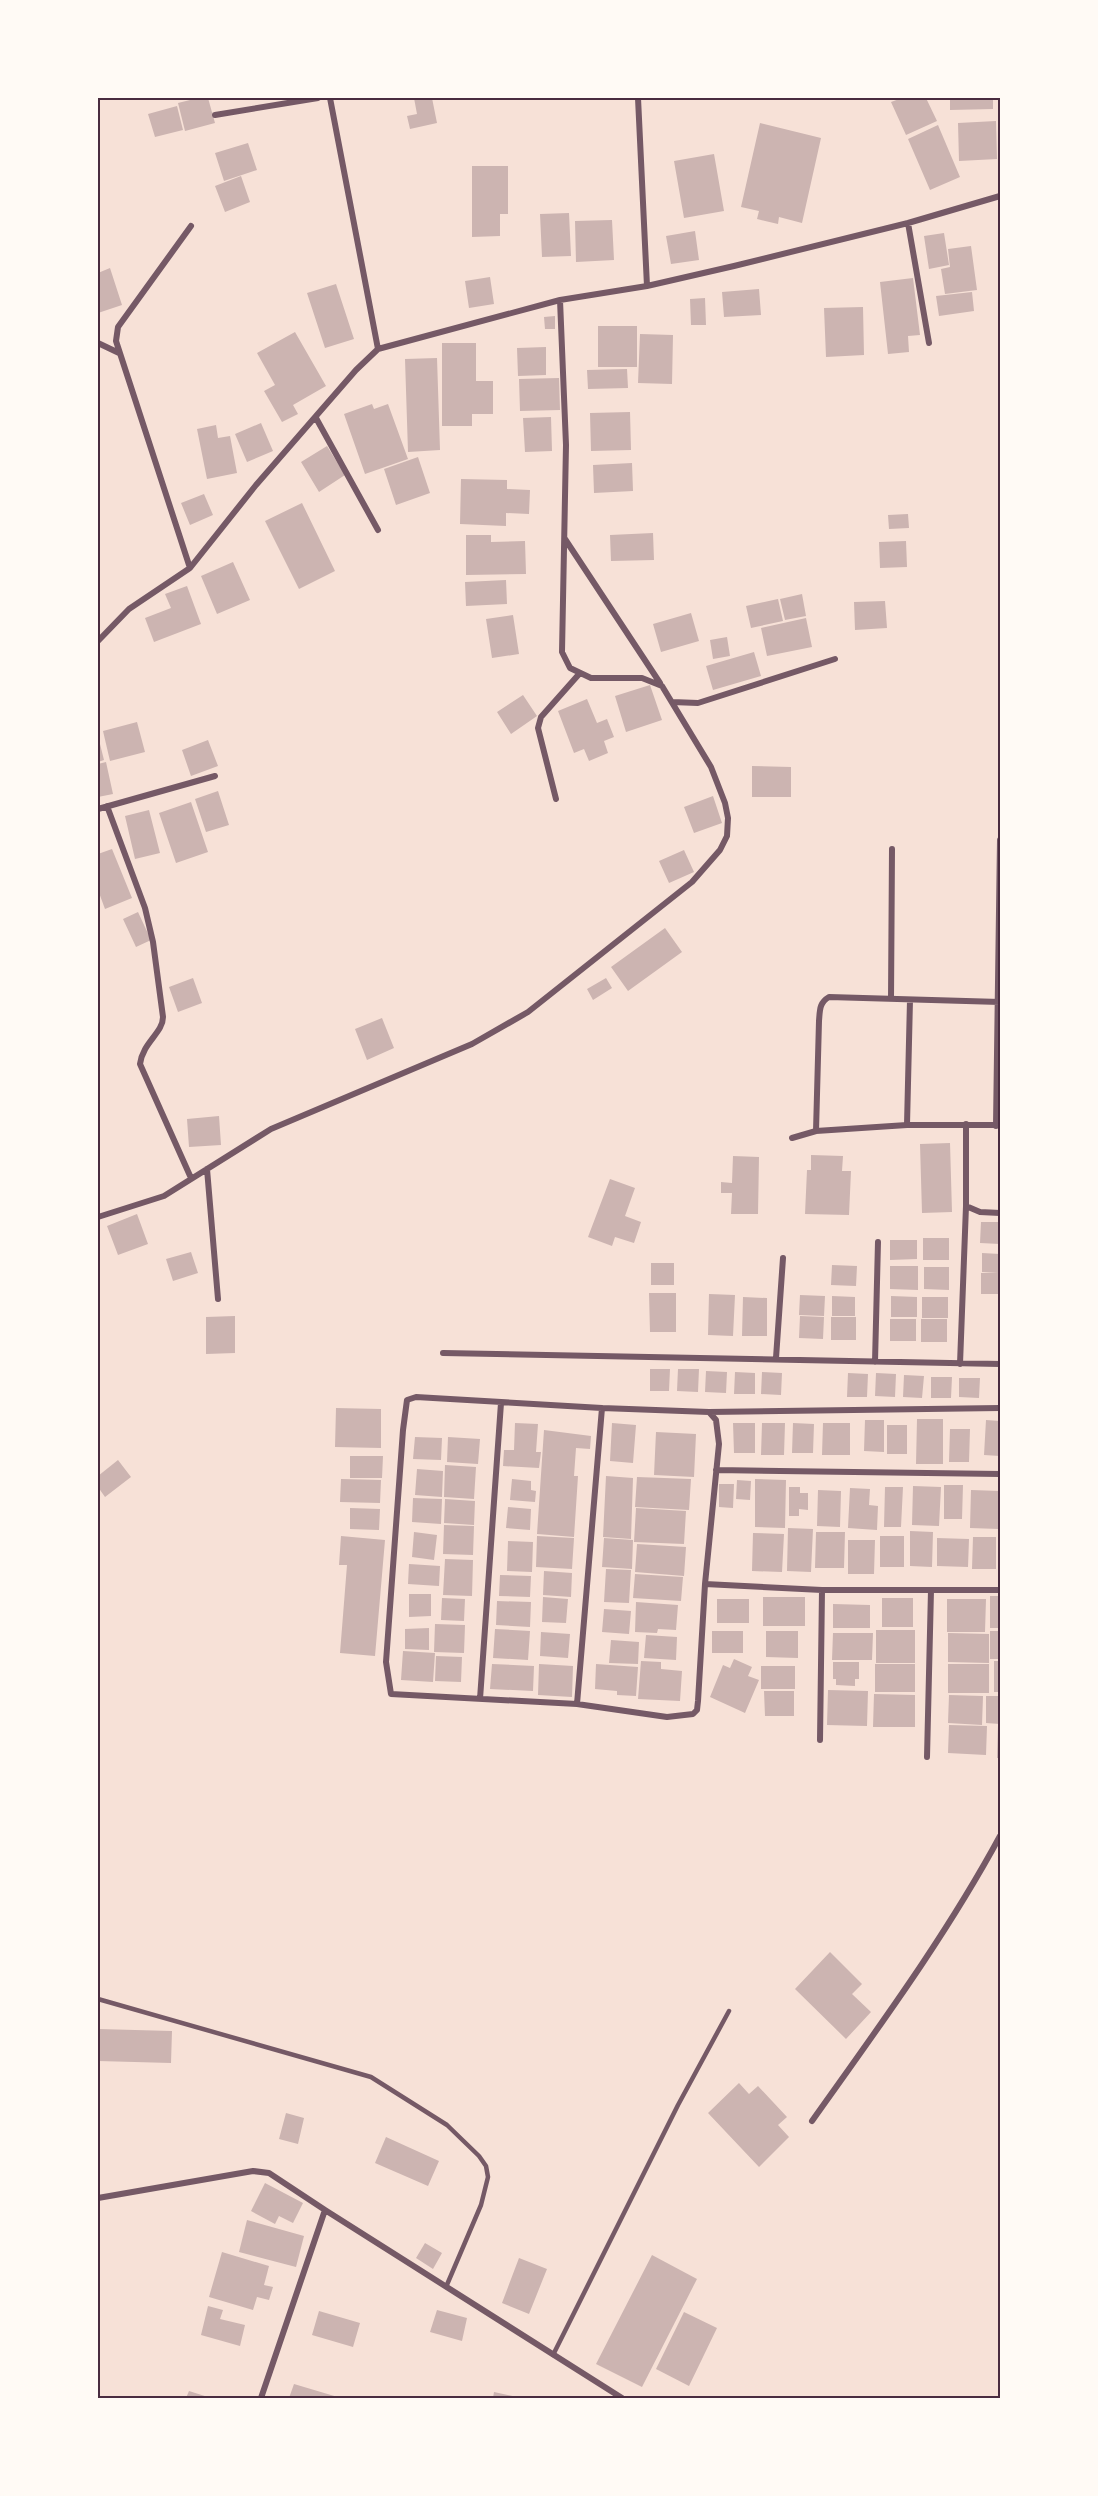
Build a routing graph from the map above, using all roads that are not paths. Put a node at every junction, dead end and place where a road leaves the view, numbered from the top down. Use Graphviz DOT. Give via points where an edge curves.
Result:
graph roads {
  1 [pos="318,98"];
  2 [pos="330,98"];
  3 [pos="638,98"];
  4 [pos="215,115"];
  5 [pos="1000,196"];
  6 [pos="908,223"];
  7 [pos="192,226"];
  8 [pos="647,286"];
  9 [pos="560,300"];
  10 [pos="98,343"];
  11 [pos="929,343"];
  12 [pos="378,348"];
  13 [pos="118,353"];
  14 [pos="316,418"];
  15 [pos="378,530"];
  16 [pos="564,538"];
  17 [pos="190,568"];
  18 [pos="98,641"];
  19 [pos="835,659"];
  20 [pos="580,673"];
  21 [pos="662,686"];
  22 [pos="672,702"];
  23 [pos="215,776"];
  24 [pos="556,799"];
  25 [pos="107,806"];
  26 [pos="98,809"];
  27 [pos="1000,840"];
  28 [pos="892,849"];
  29 [pos="891,999"];
  30 [pos="910,1000"];
  31 [pos="999,1002"];
  32 [pos="966,1124"];
  33 [pos="907,1125"];
  34 [pos="998,1125"];
  35 [pos="816,1131"];
  36 [pos="792,1138"];
  37 [pos="207,1169"];
  38 [pos="191,1178"];
  39 [pos="966,1206"];
  40 [pos="1000,1213"];
  41 [pos="98,1217"];
  42 [pos="878,1242"];
  43 [pos="783,1258"];
  44 [pos="218,1299"];
  45 [pos="443,1353"];
  46 [pos="776,1358"];
  47 [pos="875,1362"];
  48 [pos="960,1364"];
  49 [pos="1000,1364"];
  50 [pos="501,1403"];
  51 [pos="602,1408"];
  52 [pos="1000,1408"];
  53 [pos="709,1412"];
  54 [pos="716,1470"];
  55 [pos="1000,1474"];
  56 [pos="705,1584"];
  57 [pos="822,1590"];
  58 [pos="931,1590"];
  59 [pos="1000,1590"];
  60 [pos="480,1699"];
  61 [pos="578,1704"];
  62 [pos="820,1740"];
  63 [pos="927,1757"];
  64 [pos="1000,1836"];
  65 [pos="98,1999"];
  66 [pos="729,2011"];
  67 [pos="812,2121"];
  68 [pos="98,2198"];
  69 [pos="325,2210"];
  70 [pos="446,2287"];
  71 [pos="553,2355"];
  72 [pos="261,2398"];
  73 [pos="622,2398"];
  1 -- 4 [label="street"];
  2 -- 12 [label="street"];
  3 -- 8 [label="street"];
  5 -- 6 [label="street"];
  6 -- 8 [label="street"];
  6 -- 11 [label="street"];
  7 -- 13 [label="street" via="118,327"];
  8 -- 9 [label="street"];
  9 -- 12 [label="street"];
  9 -- 16 [label="street" via="566,445"];
  10 -- 13 [label="street"];
  12 -- 14 [label="street"];
  13 -- 17 [label="street"];
  14 -- 15 [label="street"];
  14 -- 17 [label="street" via="256,484"];
  16 -- 20 [label="street" via="562,652 570,668"];
  16 -- 21 [label="street"];
  17 -- 18 [label="street" via="129,609"];
  19 -- 22 [label="street" via="698,703"];
  20 -- 21 [label="street" via="591,678 642,678"];
  20 -- 24 [label="street" via="541,717 538,728"];
  21 -- 22 [label="street"];
  22 -- 37 [label="street" via="711,767 729,818 720,850 692,882 528,1012 472,1044 271,1130"];
  23 -- 25 [label="street"];
  25 -- 26 [label="street"];
  25 -- 38 [label="street" via="145,908 163,1017 161,1028 144,1050 140,1064"];
  27 -- 31 [label="street"];
  28 -- 29 [label="street"];
  29 -- 30 [label="street"];
  29 -- 35 [label="street" via="830,997 820,1005"];
  30 -- 31 [label="street"];
  30 -- 33 [label="street"];
  31 -- 34 [label="street"];
  32 -- 33 [label="street"];
  32 -- 34 [label="street"];
  32 -- 39 [label="street"];
  33 -- 35 [label="street"];
  35 -- 36 [label="street"];
  37 -- 38 [label="street"];
  37 -- 44 [label="street"];
  38 -- 41 [label="street" via="164,1196"];
  39 -- 40 [label="street" via="980,1212"];
  39 -- 48 [label="street"];
  42 -- 47 [label="street"];
  43 -- 46 [label="street"];
  45 -- 46 [label="street"];
  46 -- 47 [label="street"];
  47 -- 48 [label="street"];
  48 -- 49 [label="street"];
  50 -- 51 [label="street"];
  50 -- 60 [label="street"];
  50 -- 60 [label="street" via="422,1396 407,1400 388,1629 386,1662 391,1694"];
  51 -- 53 [label="street"];
  51 -- 61 [label="street"];
  52 -- 53 [label="street"];
  53 -- 54 [label="street" via="718,1430"];
  54 -- 55 [label="street"];
  54 -- 56 [label="street"];
  56 -- 57 [label="street"];
  56 -- 61 [label="street" via="698,1701 693,1714 667,1717"];
  57 -- 58 [label="street"];
  57 -- 62 [label="street"];
  58 -- 59 [label="street"];
  58 -- 63 [label="street"];
  60 -- 61 [label="street"];
  64 -- 67 [label="street" via="979,1876 904,1990"];
  65 -- 70 [label="lane" via="371,2077 447,2125 479,2156 488,2177 481,2205"];
  66 -- 71 [label="lane" via="678,2104"];
  68 -- 69 [label="street" via="253,2172 269,2173"];
  69 -- 70 [label="street"];
  69 -- 72 [label="street"];
  70 -- 71 [label="street"];
  71 -- 73 [label="street"];
}
